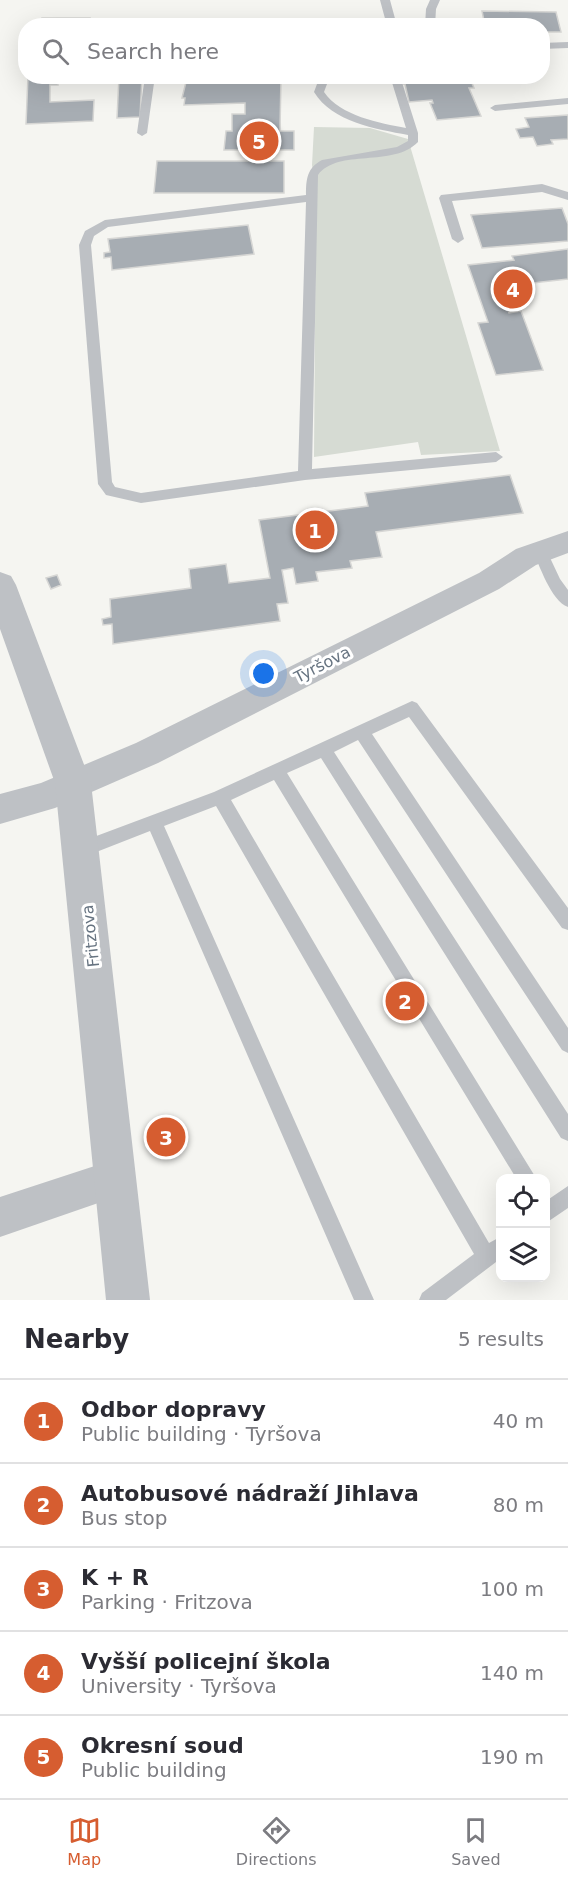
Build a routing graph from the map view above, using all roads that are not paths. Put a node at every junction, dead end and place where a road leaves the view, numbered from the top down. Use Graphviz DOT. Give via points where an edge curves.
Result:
graph roads {
  1 [pos="568,45"];
  2 [pos="550,46"];
  3 [pos="149,84"];
  4 [pos="322,84"];
  5 [pos="398,84"];
  6 [pos="568,101"];
  7 [pos="495,108"];
  8 [pos="142,133"];
  9 [pos="413,133"];
  10 [pos="568,196"];
  11 [pos="311,198"];
  12 [pos="458,239"];
  13 [pos="496,457"];
  14 [pos="305,475"];
  15 [pos="568,542"];
  16 [pos="539,549"];
  17 [pos="0,585"];
  18 [pos="568,601"];
  19 [pos="362,733"];
  20 [pos="324,749"];
  21 [pos="277,771"];
  22 [pos="73,783"];
  23 [pos="220,797"];
  24 [pos="0,809"];
  25 [pos="154,821"];
  26 [pos="81,850"];
  27 [pos="568,922"];
  28 [pos="568,1044"];
  29 [pos="568,1131"];
  30 [pos="524,1174"];
  31 [pos="116,1178"];
  32 [pos="568,1196"];
  33 [pos="550,1209"];
  34 [pos="0,1217"];
  35 [pos="494,1253"];
  36 [pos="128,1300"];
  37 [pos="364,1300"];
  38 [pos="429,1300"];
  1 -- 2 [label="lane"];
  3 -- 8 [label="lane"];
  4 -- 9 [label="lane" via="320,92 326,103 354,116"];
  5 -- 9 [label="lane"];
  6 -- 7 [label="lane"];
  9 -- 11 [label="lane" via="413,142 400,150 319,166 312,175"];
  10 -- 12 [label="lane" via="542,188 445,198"];
  11 -- 14 [label="lane"];
  11 -- 14 [label="lane" via="105,224 89,234 85,245 105,484 111,492 141,498"];
  13 -- 14 [label="lane"];
  15 -- 16 [label="street, Tyršova"];
  16 -- 18 [label="lane"];
  16 -- 22 [label="street, Tyršova" via="513,562 489,581 147,753"];
  17 -- 22 [label="street, Fritzova"];
  19 -- 20 [label="lane"];
  19 -- 27 [label="lane" via="412,708"];
  19 -- 28 [label="lane"];
  20 -- 21 [label="lane"];
  20 -- 29 [label="lane"];
  21 -- 23 [label="lane"];
  21 -- 30 [label="lane"];
  22 -- 24 [label="street, Tyršova" via="44,797"];
  22 -- 26 [label="street, Fritzova"];
  23 -- 25 [label="lane"];
  23 -- 35 [label="lane"];
  25 -- 26 [label="lane"];
  25 -- 37 [label="lane"];
  26 -- 31 [label="street, Fritzova"];
  31 -- 34 [label="street"];
  31 -- 36 [label="street, Fritzova"];
  32 -- 33 [label="lane"];
  35 -- 38 [label="lane"];
}
